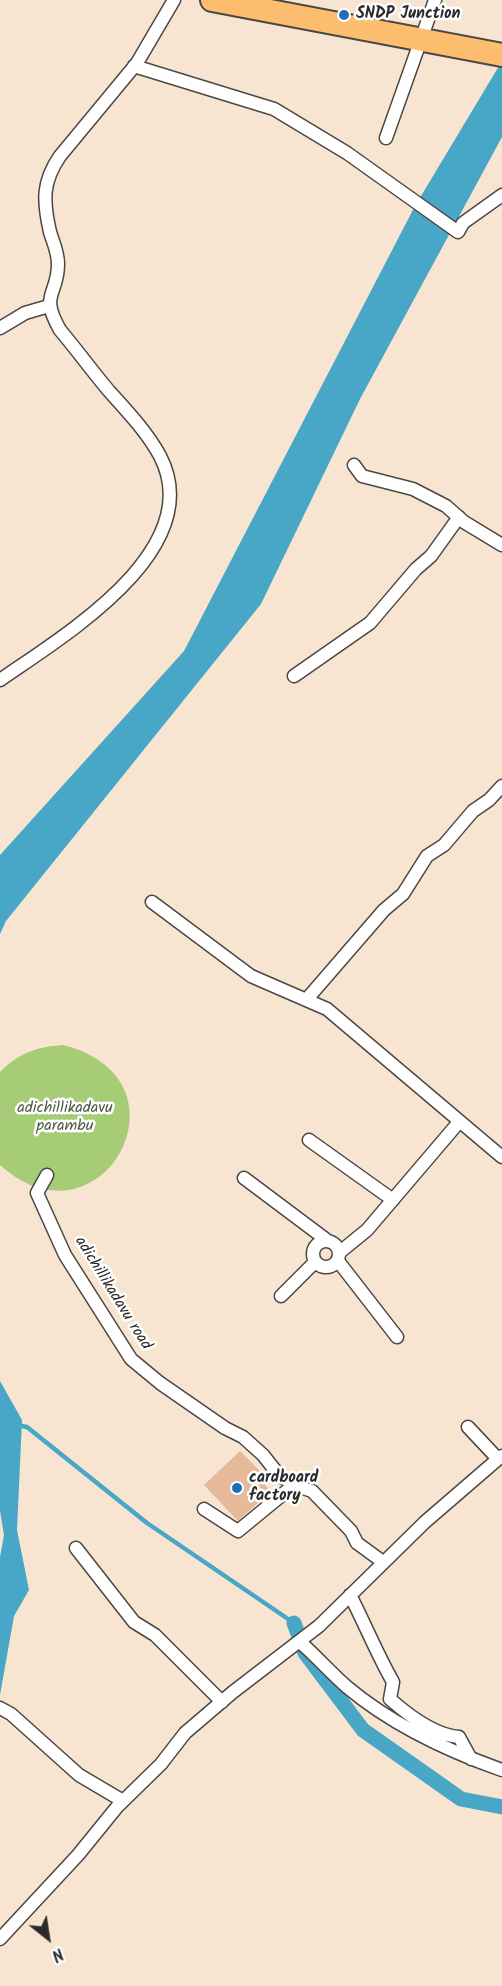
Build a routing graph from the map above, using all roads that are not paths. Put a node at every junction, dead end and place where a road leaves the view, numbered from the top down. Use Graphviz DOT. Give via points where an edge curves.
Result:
graph roads {
  1 [pos="174,0"];
  2 [pos="212,0"];
  3 [pos="435,0"];
  4 [pos="420,39"];
  5 [pos="502,55"];
  6 [pos="134,66"];
  7 [pos="386,138"];
  8 [pos="502,195"];
  9 [pos="49,306"];
  10 [pos="0,328"];
  11 [pos="354,465"];
  12 [pos="459,517"];
  13 [pos="502,545"];
  14 [pos="294,676"];
  15 [pos="0,680"];
  16 [pos="502,786"];
  17 [pos="152,902"];
  18 [pos="307,999"];
  19 [pos="459,1122"];
  20 [pos="309,1140"];
  21 [pos="502,1157"];
  22 [pos="46,1175"];
  23 [pos="244,1178"];
  24 [pos="393,1200"];
  25 [pos="328,1241"];
  26 [pos="339,1256"];
  27 [pos="315,1262"];
  28 [pos="281,1296"];
  29 [pos="397,1337"];
  30 [pos="468,1427"];
  31 [pos="500,1457"];
  32 [pos="294,1485"];
  33 [pos="204,1509"];
  34 [pos="76,1548"];
  35 [pos="383,1562"];
  36 [pos="350,1595"];
  37 [pos="300,1642"];
  38 [pos="222,1702"];
  39 [pos="6,1711"];
  40 [pos="471,1759"];
  41 [pos="502,1770"];
  42 [pos="123,1801"];
  43 [pos="0,1940"];
  1 -- 6 [label="street"];
  2 -- 4 [label="highway"];
  3 -- 4 [label="street"];
  4 -- 5 [label="highway"];
  4 -- 7 [label="street"];
  6 -- 8 [label="street" via="274,109 347,153 458,232 463,223"];
  6 -- 9 [label="street" via="49,172 46,210 58,265"];
  9 -- 10 [label="street" via="25,313"];
  9 -- 15 [label="street" via="60,330 160,456 168,476 170,500 158,540 135,573 106,602"];
  11 -- 12 [label="street" via="362,476 413,489"];
  12 -- 13 [label="street"];
  12 -- 14 [label="street" via="431,556 370,623"];
  16 -- 18 [label="street" via="473,811 444,845 427,856 403,894 384,910"];
  17 -- 18 [label="street" via="251,976"];
  18 -- 19 [label="street" via="327,1009"];
  19 -- 21 [label="street"];
  19 -- 24 [label="street"];
  20 -- 24 [label="street"];
  22 -- 32 [label="street, adichillikadavu road" via="37,1193 65,1255 131,1359 160,1383 243,1437"];
  23 -- 25 [label="street"];
  24 -- 26 [label="street"];
  25 -- 26 [label="street" via="336,1244"];
  25 -- 27 [label="street" via="316,1245"];
  26 -- 27 [label="street" via="327,1267"];
  26 -- 29 [label="street"];
  27 -- 28 [label="street"];
  30 -- 31 [label="street"];
  31 -- 35 [label="street"];
  32 -- 33 [label="street" via="238,1531"];
  32 -- 35 [label="street" via="312,1491 351,1531 357,1543"];
  34 -- 38 [label="street" via="134,1623 155,1635"];
  35 -- 36 [label="street"];
  36 -- 37 [label="street"];
  36 -- 40 [label="street" via="393,1682 390,1699 421,1722 459,1737"];
  37 -- 38 [label="street"];
  37 -- 40 [label="street" via="347,1687 390,1716"];
  38 -- 42 [label="street" via="185,1733 161,1764"];
  39 -- 42 [label="street" via="80,1775"];
  40 -- 41 [label="street"];
  42 -- 43 [label="street"];
}
